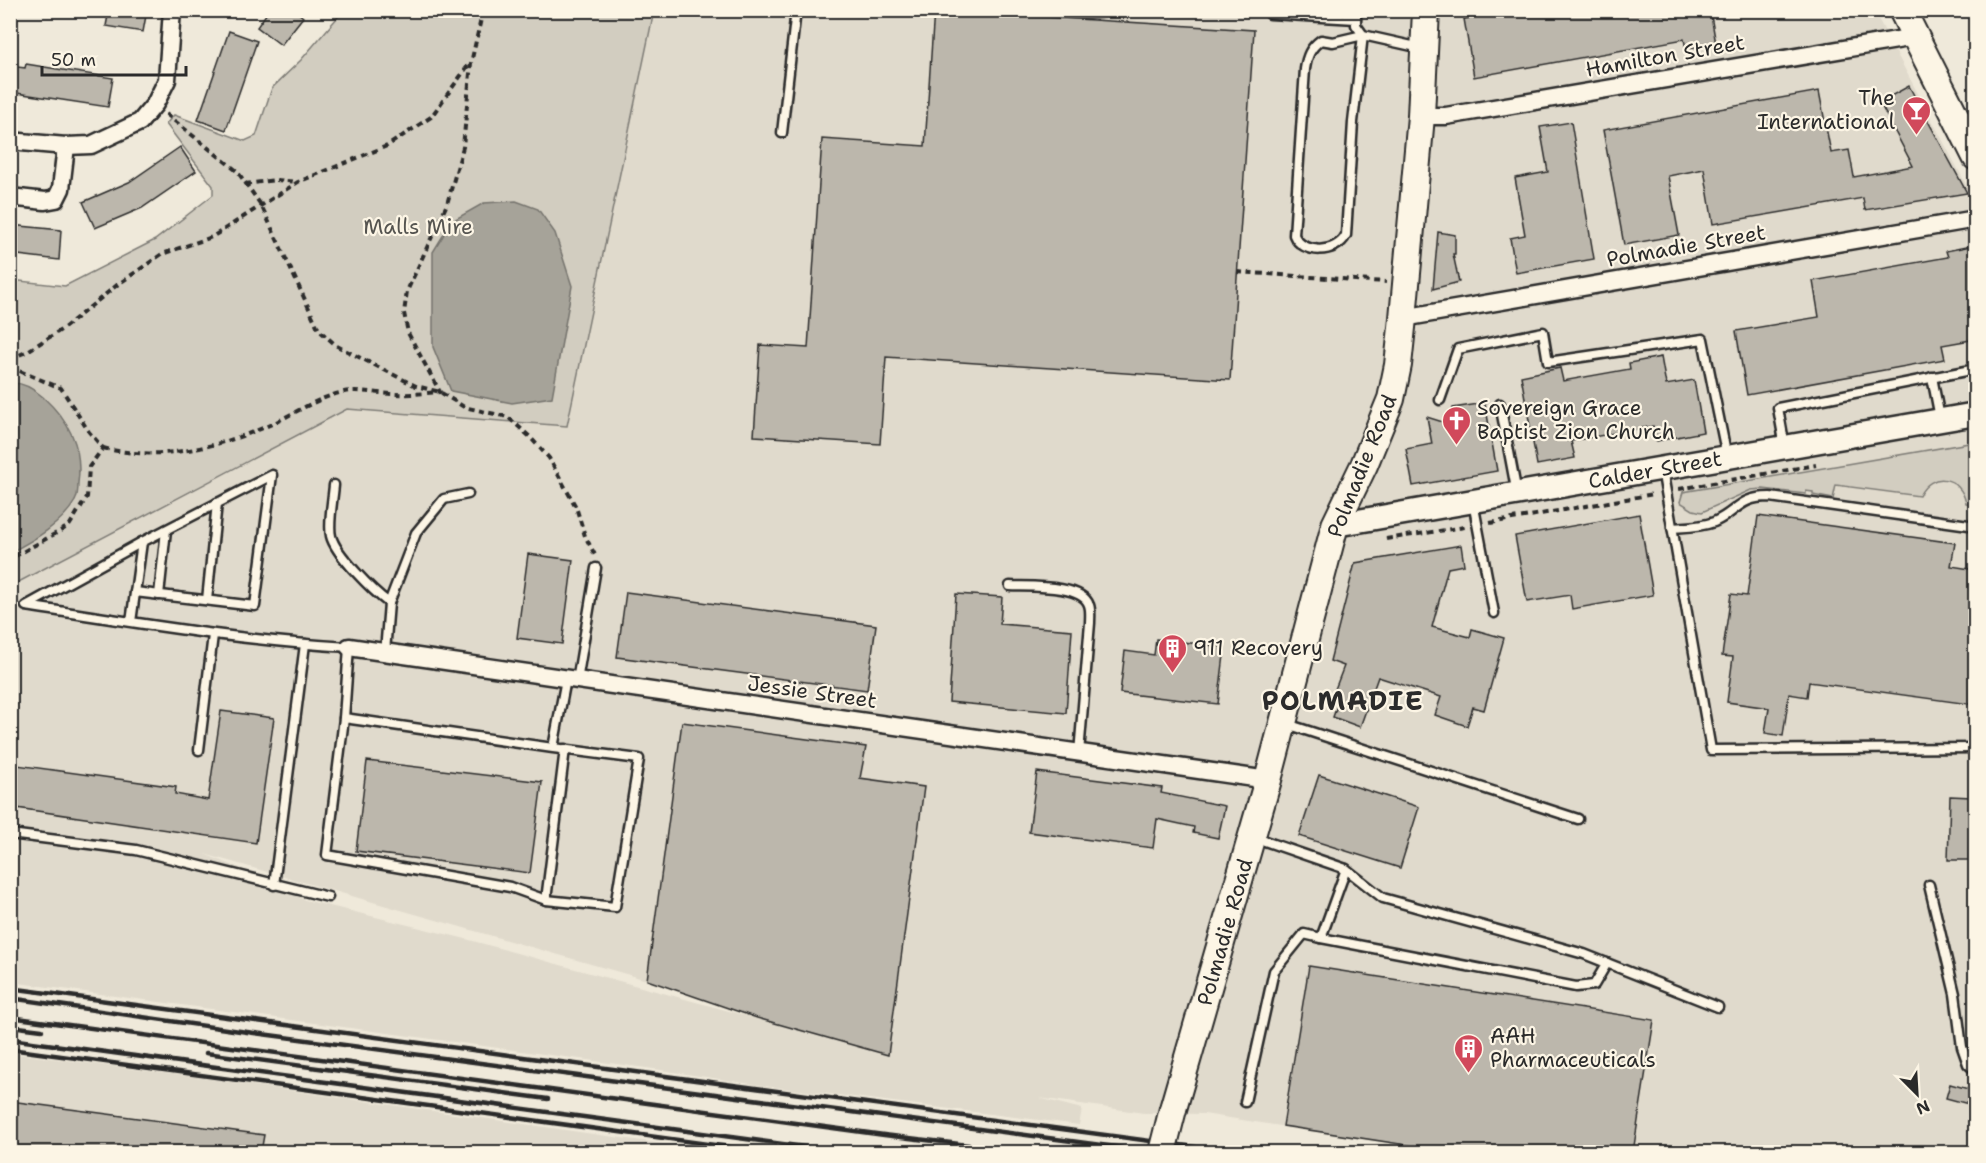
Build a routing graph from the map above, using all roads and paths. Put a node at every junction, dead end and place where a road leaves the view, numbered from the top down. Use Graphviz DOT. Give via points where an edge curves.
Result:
graph roads {
  1 [pos="483,10"];
  2 [pos="796,10"];
  3 [pos="1270,10"];
  4 [pos="1426,10"];
  5 [pos="1902,10"];
  6 [pos="172,11"];
  7 [pos="1356,15"];
  8 [pos="1362,35"];
  9 [pos="1915,37"];
  10 [pos="1424,49"];
  11 [pos="471,63"];
  12 [pos="155,104"];
  13 [pos="1421,116"];
  14 [pos="1967,120"];
  15 [pos="782,132"];
  16 [pos="10,141"];
  17 [pos="66,146"];
  18 [pos="1976,157"];
  19 [pos="298,182"];
  20 [pos="245,184"];
  21 [pos="10,196"];
  22 [pos="261,205"];
  23 [pos="1976,219"];
  24 [pos="1237,272"];
  25 [pos="1405,283"];
  26 [pos="1403,318"];
  27 [pos="10,359"];
  28 [pos="10,366"];
  29 [pos="1976,369"];
  30 [pos="1932,377"];
  31 [pos="440,392"];
  32 [pos="1440,400"];
  33 [pos="1500,404"];
  34 [pos="1976,414"];
  35 [pos="1940,420"];
  36 [pos="1785,447"];
  37 [pos="103,448"];
  38 [pos="1727,458"];
  39 [pos="1662,469"];
  40 [pos="334,485"];
  41 [pos="468,494"];
  42 [pos="1517,494"];
  43 [pos="1473,501"];
  44 [pos="217,503"];
  45 [pos="1335,525"];
  46 [pos="1976,526"];
  47 [pos="1672,528"];
  48 [pos="166,530"];
  49 [pos="142,542"];
  50 [pos="10,559"];
  51 [pos="596,568"];
  52 [pos="1010,586"];
  53 [pos="135,592"];
  54 [pos="159,595"];
  55 [pos="207,600"];
  56 [pos="389,603"];
  57 [pos="1494,613"];
  58 [pos="131,622"];
  59 [pos="213,635"];
  60 [pos="305,644"];
  61 [pos="349,647"];
  62 [pos="386,652"];
  63 [pos="571,680"];
  64 [pos="344,718"];
  65 [pos="1284,722"];
  66 [pos="553,748"];
  67 [pos="1976,748"];
  68 [pos="565,749"];
  69 [pos="200,750"];
  70 [pos="1079,753"];
  71 [pos="1268,780"];
  72 [pos="1578,819"];
  73 [pos="10,834"];
  74 [pos="1252,837"];
  75 [pos="1346,869"];
  76 [pos="274,885"];
  77 [pos="1929,885"];
  78 [pos="328,897"];
  79 [pos="546,900"];
  80 [pos="1321,938"];
  81 [pos="1607,963"];
  82 [pos="1718,1007"];
  83 [pos="1976,1071"];
  84 [pos="1245,1102"];
  85 [pos="1162,1152"];
  1 -- 11 [label="path"];
  2 -- 15 [label="lane"];
  3 -- 7 [label="lane" via="1270,14"];
  4 -- 10 [label="main road, Polmadie Road"];
  5 -- 9 [label="main road"];
  6 -- 12 [label="street" via="166,80"];
  7 -- 8 [label="lane"];
  8 -- 8 [label="lane" via="1346,235 1338,247 1301,246 1294,234 1307,56 1320,40 1333,42"];
  8 -- 10 [label="lane"];
  9 -- 13 [label="street, Hamilton Street" via="1446,116"];
  9 -- 14 [label="main road"];
  10 -- 13 [label="main road, Polmadie Road"];
  11 -- 19 [label="path" via="431,117 387,146"];
  11 -- 31 [label="path" via="463,147 447,204 408,291 404,313 408,333"];
  12 -- 17 [label="street" via="140,122 118,133 91,145"];
  12 -- 20 [label="path" via="237,171"];
  13 -- 25 [label="main road, Polmadie Road"];
  14 -- 18 [label="main road"];
  16 -- 17 [label="street"];
  17 -- 21 [label="street" via="61,189 56,199"];
  19 -- 20 [label="path"];
  19 -- 22 [label="path"];
  20 -- 22 [label="path"];
  22 -- 27 [label="path" via="212,237 162,254 64,328"];
  22 -- 31 [label="path" via="319,330 337,346 416,386"];
  23 -- 26 [label="street, Polmadie Street"];
  24 -- 25 [label="path"];
  25 -- 26 [label="main road, Polmadie Road"];
  26 -- 45 [label="main road, Polmadie Road" via="1391,399"];
  28 -- 37 [label="path" via="61,388"];
  29 -- 30 [label="lane"];
  30 -- 35 [label="lane"];
  30 -- 36 [label="lane" via="1778,408"];
  31 -- 37 [label="path" via="345,392 238,438 192,450 157,454"];
  31 -- 51 [label="path" via="464,407 508,417 549,458 576,507 595,555"];
  32 -- 38 [label="lane" via="1458,349 1543,332 1548,362 1703,339"];
  33 -- 42 [label="lane"];
  34 -- 35 [label="main road, Calder Street"];
  35 -- 36 [label="main road, Calder Street"];
  36 -- 38 [label="main road, Calder Street"];
  37 -- 50 [label="path" via="89,467 87,497 69,526"];
  38 -- 39 [label="main road, Calder Street"];
  39 -- 42 [label="main road, Calder Street"];
  39 -- 47 [label="lane"];
  40 -- 56 [label="lane" via="330,535 335,546 361,578"];
  41 -- 56 [label="lane" via="444,499 416,533"];
  42 -- 43 [label="main road, Calder Street"];
  43 -- 45 [label="main road, Calder Street"];
  43 -- 57 [label="lane"];
  44 -- 48 [label="lane"];
  44 -- 55 [label="lane"];
  44 -- 55 [label="lane" via="272,475 255,606"];
  45 -- 65 [label="main road, Polmadie Road"];
  46 -- 47 [label="lane" via="1755,497 1716,521"];
  47 -- 67 [label="lane" via="1711,750"];
  48 -- 49 [label="lane"];
  48 -- 54 [label="lane"];
  49 -- 53 [label="lane"];
  49 -- 58 [label="lane" via="26,606"];
  51 -- 63 [label="lane"];
  52 -- 70 [label="lane" via="1067,590 1081,594 1089,604"];
  53 -- 54 [label="lane"];
  53 -- 58 [label="lane"];
  54 -- 55 [label="lane"];
  56 -- 62 [label="lane"];
  58 -- 59 [label="lane"];
  59 -- 60 [label="lane"];
  59 -- 69 [label="lane"];
  60 -- 61 [label="lane"];
  60 -- 76 [label="lane"];
  61 -- 62 [label="street, Jessie Street"];
  61 -- 64 [label="lane"];
  62 -- 63 [label="street, Jessie Street"];
  63 -- 66 [label="lane"];
  63 -- 70 [label="street, Jessie Street"];
  64 -- 66 [label="lane"];
  64 -- 79 [label="lane" via="327,855 510,887"];
  65 -- 71 [label="main road, Polmadie Road"];
  65 -- 72 [label="lane"];
  66 -- 68 [label="lane"];
  68 -- 79 [label="lane"];
  68 -- 79 [label="lane" via="639,759 615,907"];
  70 -- 71 [label="street, Jessie Street"];
  71 -- 74 [label="main road, Polmadie Road"];
  73 -- 76 [label="lane" via="136,850"];
  74 -- 75 [label="lane"];
  74 -- 85 [label="main road, Polmadie Road, bridge"];
  75 -- 80 [label="lane"];
  75 -- 81 [label="lane" via="1383,898"];
  76 -- 78 [label="lane"];
  77 -- 83 [label="lane" via="1955,994 1962,1047 1968,1064"];
  80 -- 81 [label="lane" via="1575,987 1594,985"];
  80 -- 84 [label="lane" via="1304,934 1274,971"];
  81 -- 82 [label="lane"];
}
